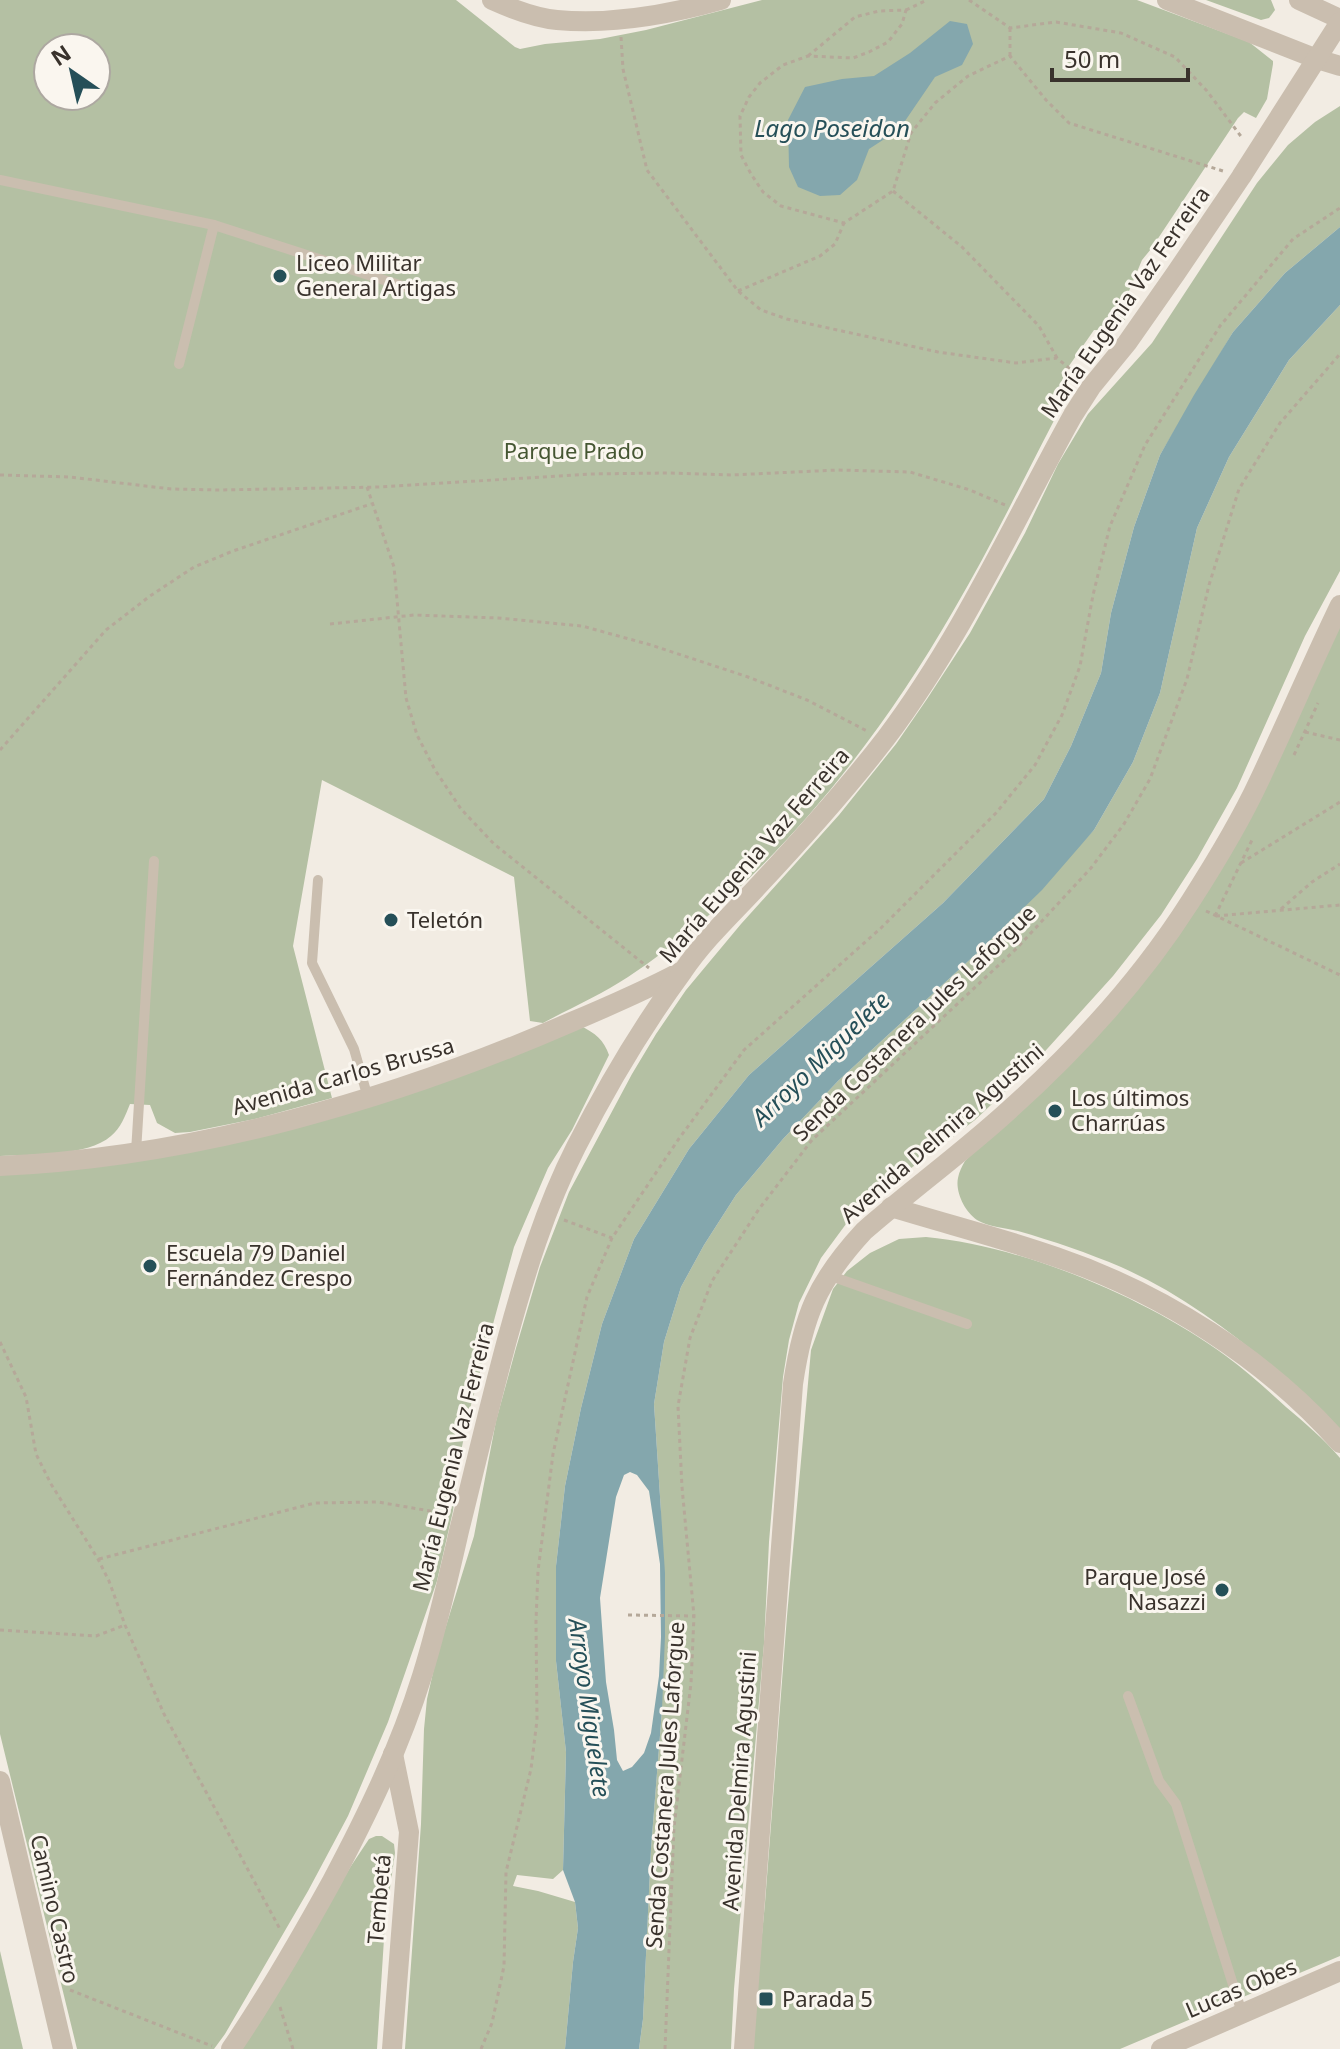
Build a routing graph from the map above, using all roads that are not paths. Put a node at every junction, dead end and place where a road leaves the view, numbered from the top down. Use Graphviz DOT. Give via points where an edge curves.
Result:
graph roads {
  1 [pos="492,0"];
  2 [pos="721,0"];
  3 [pos="1167,0"];
  4 [pos="1299,0"];
  5 [pos="1340,21"];
  6 [pos="1317,59"];
  7 [pos="1340,66"];
  8 [pos="0,180"];
  9 [pos="214,225"];
  10 [pos="421,292"];
  11 [pos="179,364"];
  12 [pos="1340,605"];
  13 [pos="154,861"];
  14 [pos="318,880"];
  15 [pos="674,975"];
  16 [pos="368,1098"];
  17 [pos="136,1152"];
  18 [pos="0,1166"];
  19 [pos="891,1207"];
  20 [pos="828,1275"];
  21 [pos="967,1324"];
  22 [pos="1340,1443"];
  23 [pos="1128,1696"];
  24 [pos="393,1754"];
  25 [pos="0,1781"];
  26 [pos="1340,1971"];
  27 [pos="1242,2013"];
  28 [pos="63,2049"];
  29 [pos="231,2049"];
  30 [pos="392,2049"];
  31 [pos="744,2049"];
  32 [pos="1161,2049"];
  1 -- 2 [label="street" via="554,20 620,21"];
  3 -- 6 [label="street"];
  4 -- 5 [label="street"];
  5 -- 6 [label="street, María Eugenia Vaz Ferreira"];
  6 -- 7 [label="street"];
  6 -- 15 [label="street, María Eugenia Vaz Ferreira" via="1241,177 1073,415 923,685 798,842"];
  8 -- 9 [label="lane"];
  9 -- 10 [label="lane"];
  9 -- 11 [label="lane"];
  12 -- 19 [label="street, Avenida Delmira Agustini" via="1258,784 1190,903 1143,967 1009,1111"];
  13 -- 17 [label="lane"];
  14 -- 16 [label="lane" via="312,963 354,1049"];
  15 -- 16 [label="street, Avenida Carlos Brussa" via="518,1045"];
  15 -- 24 [label="street, María Eugenia Vaz Ferreira" via="576,1148 546,1214 518,1300 422,1677"];
  16 -- 17 [label="street, Avenida Carlos Brussa" via="247,1131"];
  17 -- 18 [label="street, Avenida Carlos Brussa"];
  19 -- 20 [label="street, Avenida Delmira Agustini"];
  19 -- 22 [label="street" via="1057,1257 1146,1296 1227,1342"];
  20 -- 21 [label="lane"];
  20 -- 31 [label="street, Avenida Delmira Agustini" via="806,1323 793,1384"];
  23 -- 27 [label="lane" via="1159,1781 1176,1804"];
  24 -- 29 [label="street, María Eugenia Vaz Ferreira" via="293,1952"];
  24 -- 30 [label="street, Tembetá" via="409,1832"];
  25 -- 28 [label="street, Camino Castro"];
  26 -- 27 [label="street, Lucas Obes"];
  27 -- 32 [label="street, Lucas Obes"];
}
